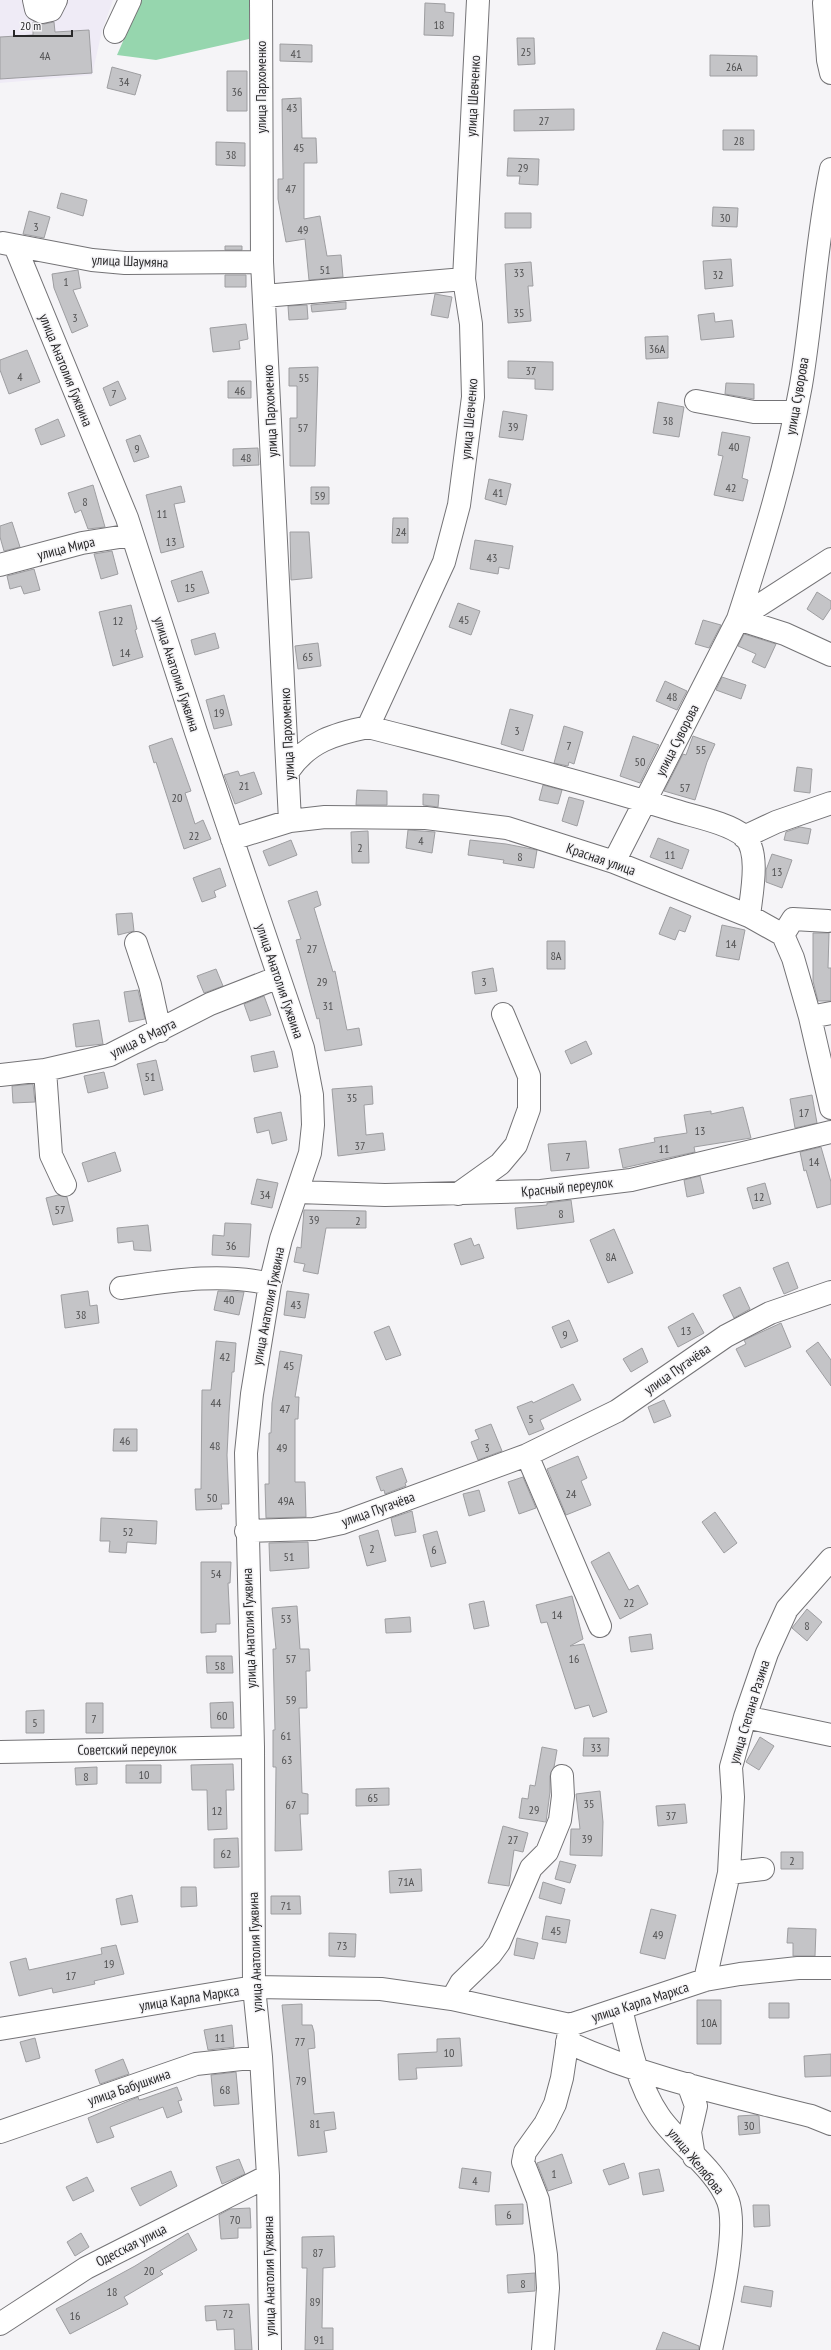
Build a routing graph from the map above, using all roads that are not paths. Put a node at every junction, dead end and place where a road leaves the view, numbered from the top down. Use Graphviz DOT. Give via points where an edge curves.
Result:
graph roads {
  1 [pos="34,0"];
  2 [pos="56,0"];
  3 [pos="130,0"];
  4 [pos="261,0"];
  5 [pos="478,0"];
  6 [pos="825,4"];
  7 [pos="115,32"];
  8 [pos="831,74"];
  9 [pos="831,169"];
  10 [pos="7,244"];
  11 [pos="262,262"];
  12 [pos="464,279"];
  13 [pos="264,296"];
  14 [pos="696,401"];
  15 [pos="795,412"];
  16 [pos="132,535"];
  17 [pos="831,559"];
  18 [pos="0,565"];
  19 [pos="738,618"];
  20 [pos="831,655"];
  21 [pos="368,727"];
  22 [pos="289,770"];
  23 [pos="646,802"];
  24 [pos="831,803"];
  25 [pos="290,821"];
  26 [pos="744,837"];
  27 [pos="232,839"];
  28 [pos="614,862"];
  29 [pos="749,916"];
  30 [pos="790,920"];
  31 [pos="828,921"];
  32 [pos="136,943"];
  33 [pos="279,977"];
  34 [pos="831,1013"];
  35 [pos="503,1014"];
  36 [pos="810,1017"];
  37 [pos="160,1031"];
  38 [pos="45,1070"];
  39 [pos="0,1075"];
  40 [pos="831,1108"];
  41 [pos="831,1132"];
  42 [pos="65,1185"];
  43 [pos="298,1192"];
  44 [pos="458,1194"];
  45 [pos="270,1284"];
  46 [pos="122,1288"];
  47 [pos="831,1292"];
  48 [pos="527,1455"];
  49 [pos="246,1531"];
  50 [pos="831,1559"];
  51 [pos="600,1626"];
  52 [pos="745,1716"];
  53 [pos="831,1735"];
  54 [pos="253,1747"];
  55 [pos="0,1752"];
  56 [pos="562,1776"];
  57 [pos="763,1869"];
  58 [pos="729,1873"];
  59 [pos="831,1968"];
  60 [pos="705,1980"];
  61 [pos="254,1987"];
  62 [pos="452,1999"];
  63 [pos="620,2008"];
  64 [pos="0,2029"];
  65 [pos="568,2034"];
  66 [pos="261,2057"];
  67 [pos="639,2072"];
  68 [pos="688,2084"];
  69 [pos="831,2124"];
  70 [pos="0,2132"];
  71 [pos="694,2156"];
  72 [pos="268,2176"];
  73 [pos="0,2324"];
  74 [pos="270,2350"];
  75 [pos="543,2350"];
  76 [pos="711,2350"];
  1 -- 2 [label="street" via="36,8 42,12 51,10"];
  3 -- 7 [label="street"];
  4 -- 11 [label="street, улица Пархоменко"];
  5 -- 12 [label="street, улица Шевченко"];
  6 -- 8 [label="street"];
  9 -- 15 [label="street, улица Суворова"];
  10 -- 11 [label="street, улица Шаумяна" via="58,255 105,261"];
  10 -- 16 [label="street, улица Анатолия Гужвина"];
  11 -- 13 [label="street, улица Пархоменко"];
  12 -- 13 [label="street"];
  12 -- 21 [label="street, улица Шевченко" via="471,324 473,397 459,506 444,562"];
  13 -- 22 [label="street, улица Пархоменко"];
  14 -- 15 [label="street" via="754,412"];
  15 -- 19 [label="street, улица Суворова" via="774,500"];
  16 -- 18 [label="street, улица Мира" via="82,543"];
  16 -- 27 [label="street, улица Анатолия Гужвина"];
  17 -- 19 [label="street"];
  19 -- 20 [label="street" via="785,634"];
  19 -- 23 [label="street, улица Суворова"];
  21 -- 22 [label="street" via="346,732 313,745"];
  21 -- 23 [label="street"];
  22 -- 25 [label="street, улица Пархоменко"];
  23 -- 26 [label="street" via="726,827"];
  23 -- 28 [label="street, улица Суворова"];
  24 -- 26 [label="street" via="776,822"];
  25 -- 27 [label="street, Красная улица"];
  25 -- 28 [label="street, Красная улица" via="325,817 426,818 507,828"];
  26 -- 29 [label="street" via="750,848 754,871"];
  27 -- 33 [label="street, улица Анатолия Гужвина"];
  28 -- 29 [label="street, Красная улица"];
  29 -- 30 [label="street, Красная улица"];
  30 -- 31 [label="street"];
  30 -- 36 [label="street" via="793,958"];
  32 -- 37 [label="street" via="150,985"];
  33 -- 37 [label="street, улица 8 Марта" via="210,1004"];
  33 -- 43 [label="street, улица Анатолия Гужвина" via="303,1048 312,1095 310,1153"];
  34 -- 36 [label="street"];
  35 -- 44 [label="street" via="529,1076 529,1109 516,1145 500,1164"];
  36 -- 40 [label="street"];
  37 -- 38 [label="street, улица 8 Марта" via="110,1055"];
  38 -- 39 [label="street, улица 8 Марта"];
  38 -- 42 [label="street" via="51,1154"];
  41 -- 44 [label="street, Красный переулок" via="631,1180 541,1191"];
  43 -- 44 [label="street, Красный переулок"];
  43 -- 45 [label="street, улица Анатолия Гужвина" via="281,1239"];
  45 -- 46 [label="street" via="228,1278"];
  45 -- 49 [label="street, улица Анатолия Гужвина" via="252,1394 247,1446"];
  47 -- 48 [label="street, улица Пугачёва" via="770,1313 726,1336 617,1411"];
  48 -- 49 [label="street, улица Пугачёва" via="342,1523 314,1529"];
  48 -- 51 [label="street"];
  49 -- 54 [label="street, улица Анатолия Гужвина"];
  50 -- 52 [label="street, улица Степана Разина" via="787,1609 767,1653"];
  52 -- 53 [label="street"];
  52 -- 58 [label="street, улица Степана Разина" via="732,1767"];
  54 -- 55 [label="street, Советский переулок"];
  54 -- 61 [label="street, улица Анатолия Гужвина"];
  56 -- 62 [label="street" via="560,1820 547,1852 531,1868 499,1943 461,1983"];
  57 -- 58 [label="street"];
  58 -- 60 [label="street, улица Степана Разина"];
  59 -- 60 [label="street, улица Карла Маркса" via="798,1968"];
  60 -- 63 [label="street, улица Карла Маркса"];
  61 -- 62 [label="street, улица Карла Маркса" via="381,1989"];
  61 -- 64 [label="street, улица Карла Маркса"];
  61 -- 66 [label="street, улица Анатолия Гужвина"];
  62 -- 65 [label="street, улица Карла Маркса"];
  63 -- 65 [label="street, улица Карла Маркса"];
  63 -- 67 [label="street, улица Желябова"];
  65 -- 67 [label="street" via="602,2058"];
  65 -- 75 [label="street" via="562,2078 555,2104 545,2124 525,2152 523,2162 538,2200 546,2255 548,2288"];
  66 -- 70 [label="street, улица Бабушкина" via="196,2064"];
  66 -- 72 [label="street, улица Анатолия Гужвина"];
  67 -- 68 [label="street"];
  67 -- 71 [label="street, улица Желябова" via="659,2116"];
  68 -- 69 [label="street" via="811,2116"];
  68 -- 71 [label="street" via="696,2106 690,2132"];
  71 -- 76 [label="street, улица Желябова" via="717,2182 728,2201 731,2214 731,2239"];
  72 -- 73 [label="street, Одесская улица" via="86,2268"];
  72 -- 74 [label="street, улица Анатолия Гужвина"];
}
